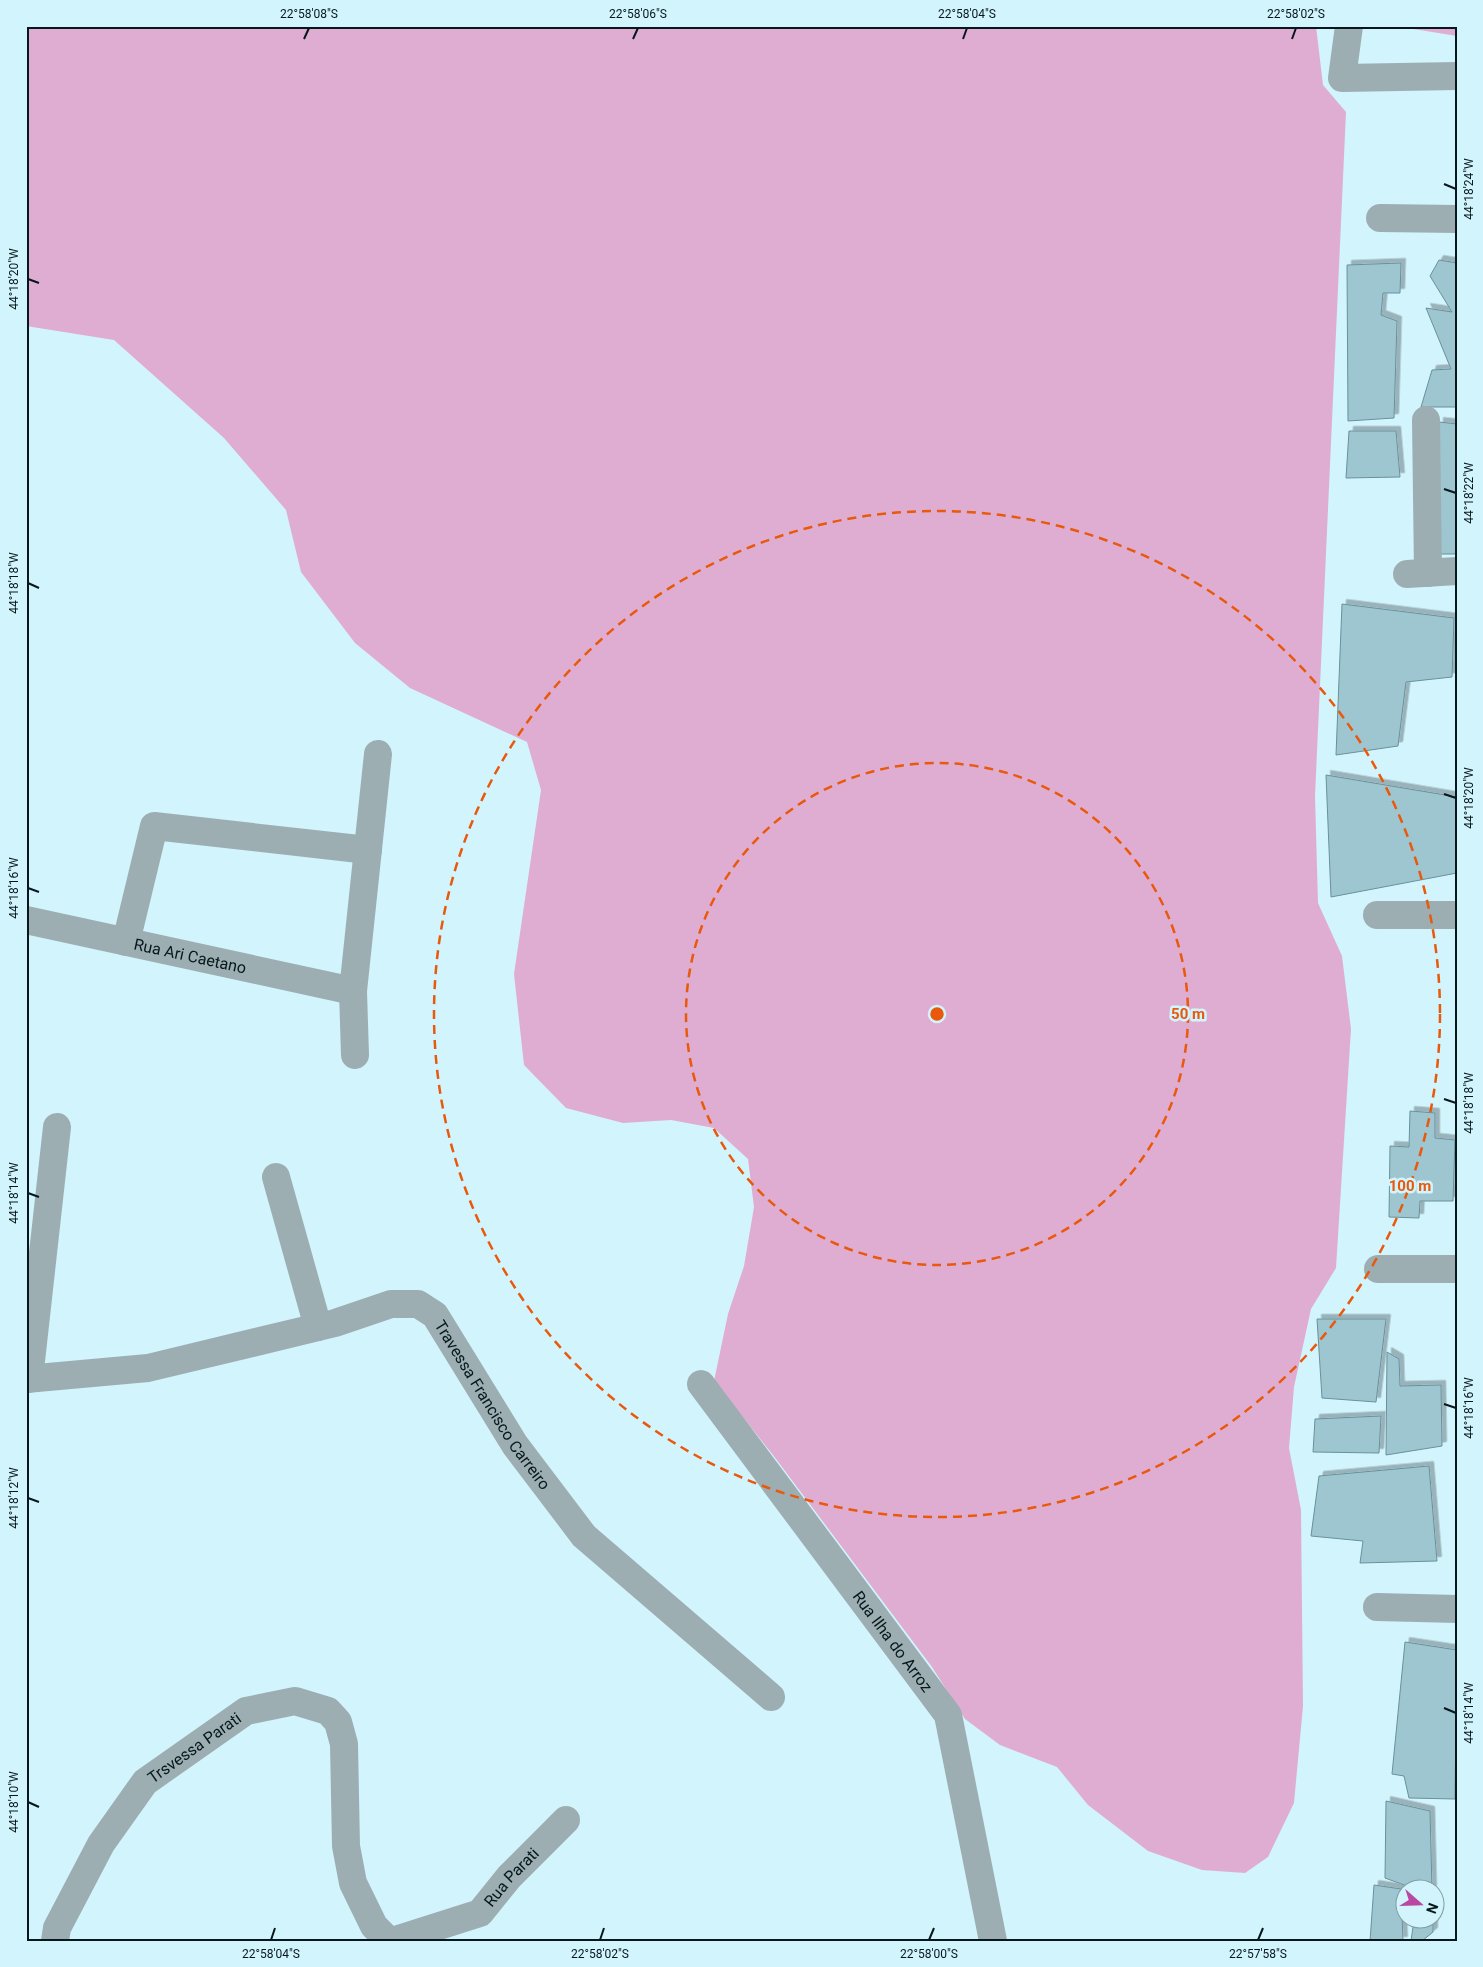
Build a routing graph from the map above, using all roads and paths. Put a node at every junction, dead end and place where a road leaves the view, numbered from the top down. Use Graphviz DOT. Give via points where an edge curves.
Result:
graph roads {
  1 [pos="1349,26"];
  2 [pos="1457,76"];
  3 [pos="1380,218"];
  4 [pos="1457,219"];
  5 [pos="1426,420"];
  6 [pos="1457,571"];
  7 [pos="378,754"];
  8 [pos="368,850"];
  9 [pos="1377,915"];
  10 [pos="1457,916"];
  11 [pos="26,920"];
  12 [pos="126,942"];
  13 [pos="352,991"];
  14 [pos="355,1055"];
  15 [pos="57,1127"];
  16 [pos="276,1178"];
  17 [pos="1378,1269"];
  18 [pos="1457,1269"];
  19 [pos="318,1327"];
  20 [pos="28,1379"];
  21 [pos="701,1384"];
  22 [pos="1377,1607"];
  23 [pos="1457,1608"];
  24 [pos="771,1697"];
  25 [pos="566,1820"];
  26 [pos="380,1937"];
  27 [pos="55,1941"];
  28 [pos="993,1941"];
  1 -- 2 [label="street" via="1342,78"];
  3 -- 4 [label="street"];
  5 -- 6 [label="street" via="1418,573"];
  7 -- 8 [label="street"];
  8 -- 12 [label="street" via="154,826"];
  8 -- 13 [label="street"];
  9 -- 10 [label="street"];
  11 -- 12 [label="street, Rua Ari Caetano"];
  12 -- 13 [label="street, Rua Ari Caetano" via="235,963"];
  13 -- 14 [label="street"];
  15 -- 20 [label="street"];
  16 -- 19 [label="street"];
  17 -- 18 [label="street"];
  19 -- 20 [label="street, Travessa Francisco Carreiro" via="148,1368"];
  19 -- 24 [label="street, Travessa Francisco Carreiro" via="391,1304 418,1304 435,1315 515,1445 584,1536"];
  21 -- 28 [label="street, Rua Ilha do Arroz" via="948,1715"];
  22 -- 23 [label="street"];
  25 -- 26 [label="street, Rua Parati" via="509,1877 480,1913"];
  26 -- 27 [label="street, Trsvessa Parati" via="353,1884 346,1846 344,1744 338,1722 328,1711 295,1701 246,1711 145,1782 100,1844 57,1928"];
}
